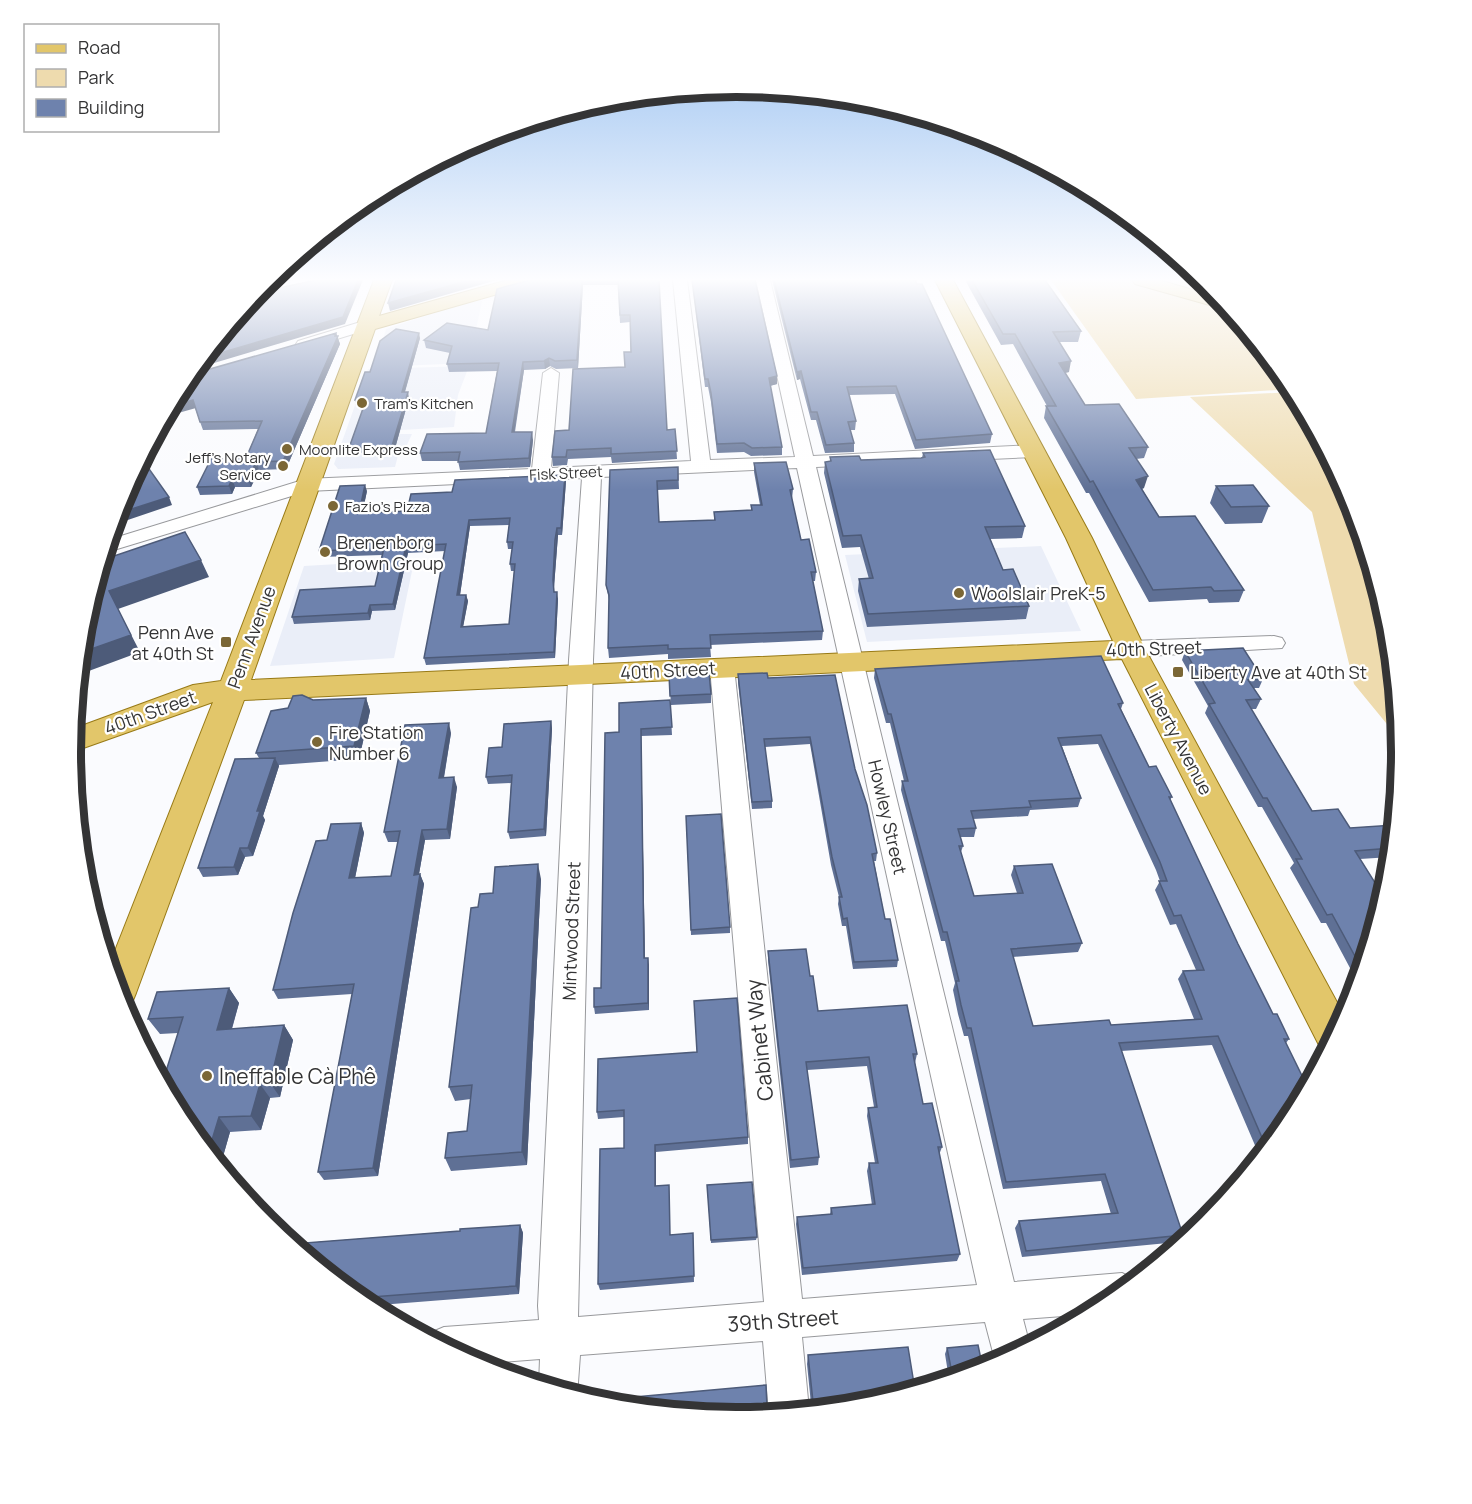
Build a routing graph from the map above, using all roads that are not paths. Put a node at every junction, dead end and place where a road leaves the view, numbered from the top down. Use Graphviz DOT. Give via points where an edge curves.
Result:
graph roads {
  1 [pos="357,350"];
  2 [pos="688,350"];
  3 [pos="780,350"];
  4 [pos="981,350"];
  5 [pos="217,370"];
  6 [pos="202,373"];
  7 [pos="551,373"];
  8 [pos="1034,452"];
  9 [pos="806,462"];
  10 [pos="700,467"];
  11 [pos="592,472"];
  12 [pos="541,474"];
  13 [pos="306,485"];
  14 [pos="115,544"];
  15 [pos="1274,643"];
  16 [pos="1131,649"];
  17 [pos="852,661"];
  18 [pos="722,667"];
  19 [pos="582,674"];
  20 [pos="232,690"];
  21 [pos="81,738"];
  22 [pos="122,979"];
  23 [pos="1330,1027"];
  24 [pos="1105,1293"];
  25 [pos="1000,1302"];
  26 [pos="783,1320"];
  27 [pos="561,1338"];
  28 [pos="461,1346"];
  29 [pos="1010,1346"];
  30 [pos="559,1383"];
  31 [pos="788,1405"];
  1 -- 13 [label="main road, Penn Avenue"];
  2 -- 10 [label="street"];
  3 -- 9 [label="street, Howley Street"];
  4 -- 8 [label="main road, Liberty Avenue"];
  5 -- 6 [label="street"];
  7 -- 12 [label="street"];
  8 -- 9 [label="street, Fisk Street"];
  8 -- 16 [label="main road, Liberty Avenue"];
  9 -- 10 [label="street, Fisk Street"];
  9 -- 17 [label="street, Howley Street"];
  10 -- 11 [label="street, Fisk Street"];
  11 -- 12 [label="street, Fisk Street"];
  11 -- 19 [label="street, Mintwood Street"];
  12 -- 13 [label="street, Fisk Street"];
  13 -- 14 [label="street, Fisk Street"];
  13 -- 20 [label="main road, Penn Avenue"];
  15 -- 16 [label="street, 40th Street"];
  16 -- 17 [label="main road, 40th Street"];
  16 -- 23 [label="main road, Liberty Avenue"];
  17 -- 18 [label="main road, 40th Street"];
  17 -- 25 [label="street, Howley Street"];
  18 -- 19 [label="main road, 40th Street"];
  18 -- 26 [label="street, Cabinet Way"];
  19 -- 20 [label="main road, 40th Street"];
  19 -- 27 [label="street, Mintwood Street" via="556,1306"];
  20 -- 21 [label="main road, 40th Street" via="204,692"];
  20 -- 22 [label="main road, Penn Avenue"];
  24 -- 25 [label="street, 39th Street"];
  25 -- 26 [label="street, 39th Street"];
  25 -- 29 [label="street, Howley Street"];
  26 -- 27 [label="street, 39th Street"];
  26 -- 31 [label="street, Cabinet Way" via="782,1357"];
  27 -- 28 [label="street, 39th Street"];
  27 -- 30 [label="street, Mintwood Street"];
}
